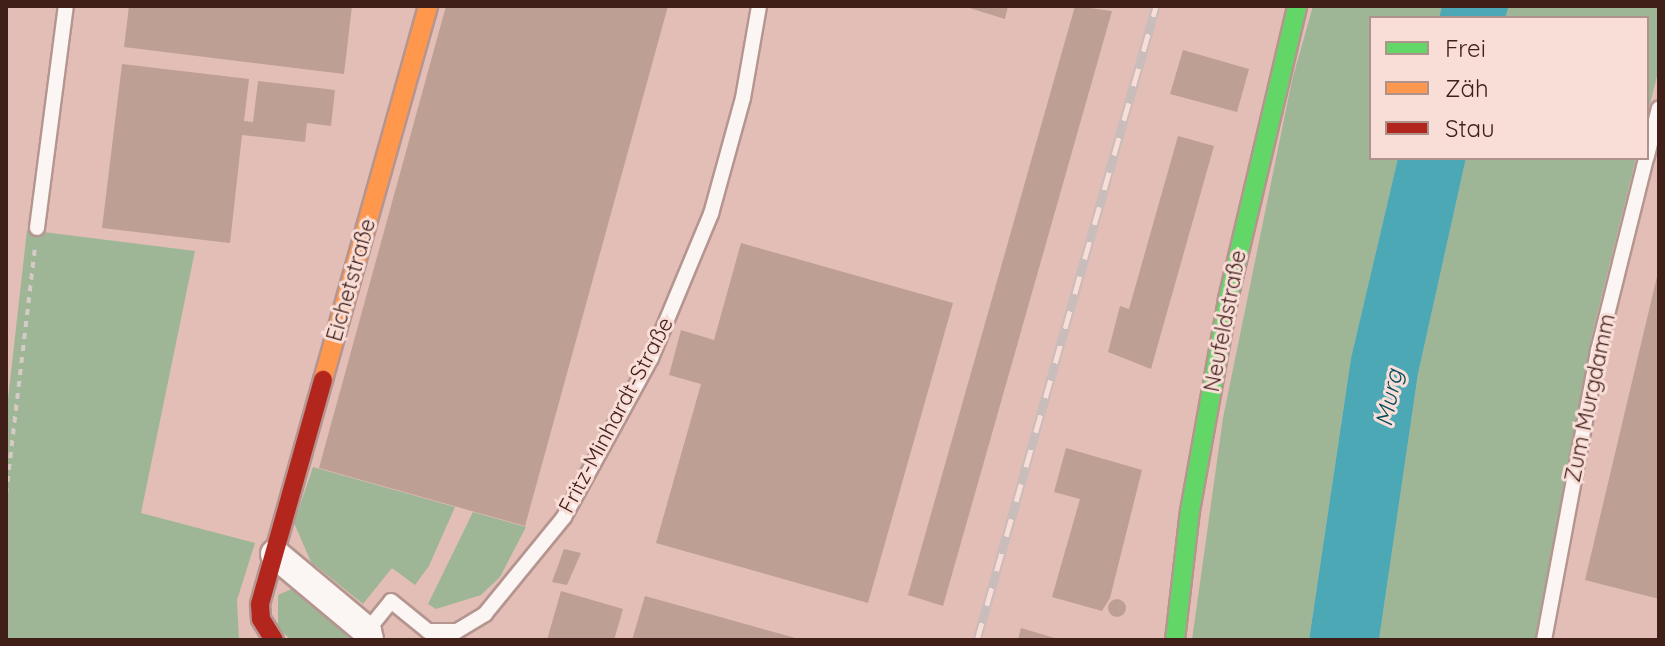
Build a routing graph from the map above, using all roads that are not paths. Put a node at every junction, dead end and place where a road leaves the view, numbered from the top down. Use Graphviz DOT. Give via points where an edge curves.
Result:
graph roads {
  1 [pos="66,6"];
  2 [pos="428,6"];
  3 [pos="759,6"];
  4 [pos="1297,6"];
  5 [pos="1659,108"];
  6 [pos="1649,149"];
  7 [pos="1646,160"];
  8 [pos="37,228"];
  9 [pos="275,554"];
  10 [pos="368,636"];
  11 [pos="274,640"];
  12 [pos="1175,640"];
  13 [pos="1544,640"];
  1 -- 8 [label="lane"];
  2 -- 9 [label="street, Eichetstraße"];
  3 -- 10 [label="lane, Fritz-Minhardt-Straße" via="743,98 711,214 651,358 564,517 485,614 457,631 428,631 391,601"];
  4 -- 12 [label="street, Neufeldstraße" via="1228,299 1190,511"];
  5 -- 6 [label="lane, Zum Murgdamm"];
  7 -- 13 [label="lane, Zum Murgdamm" via="1598,351"];
  9 -- 10 [label="street"];
  9 -- 11 [label="street, Eichetstraße" via="260,604 261,619"];
}
